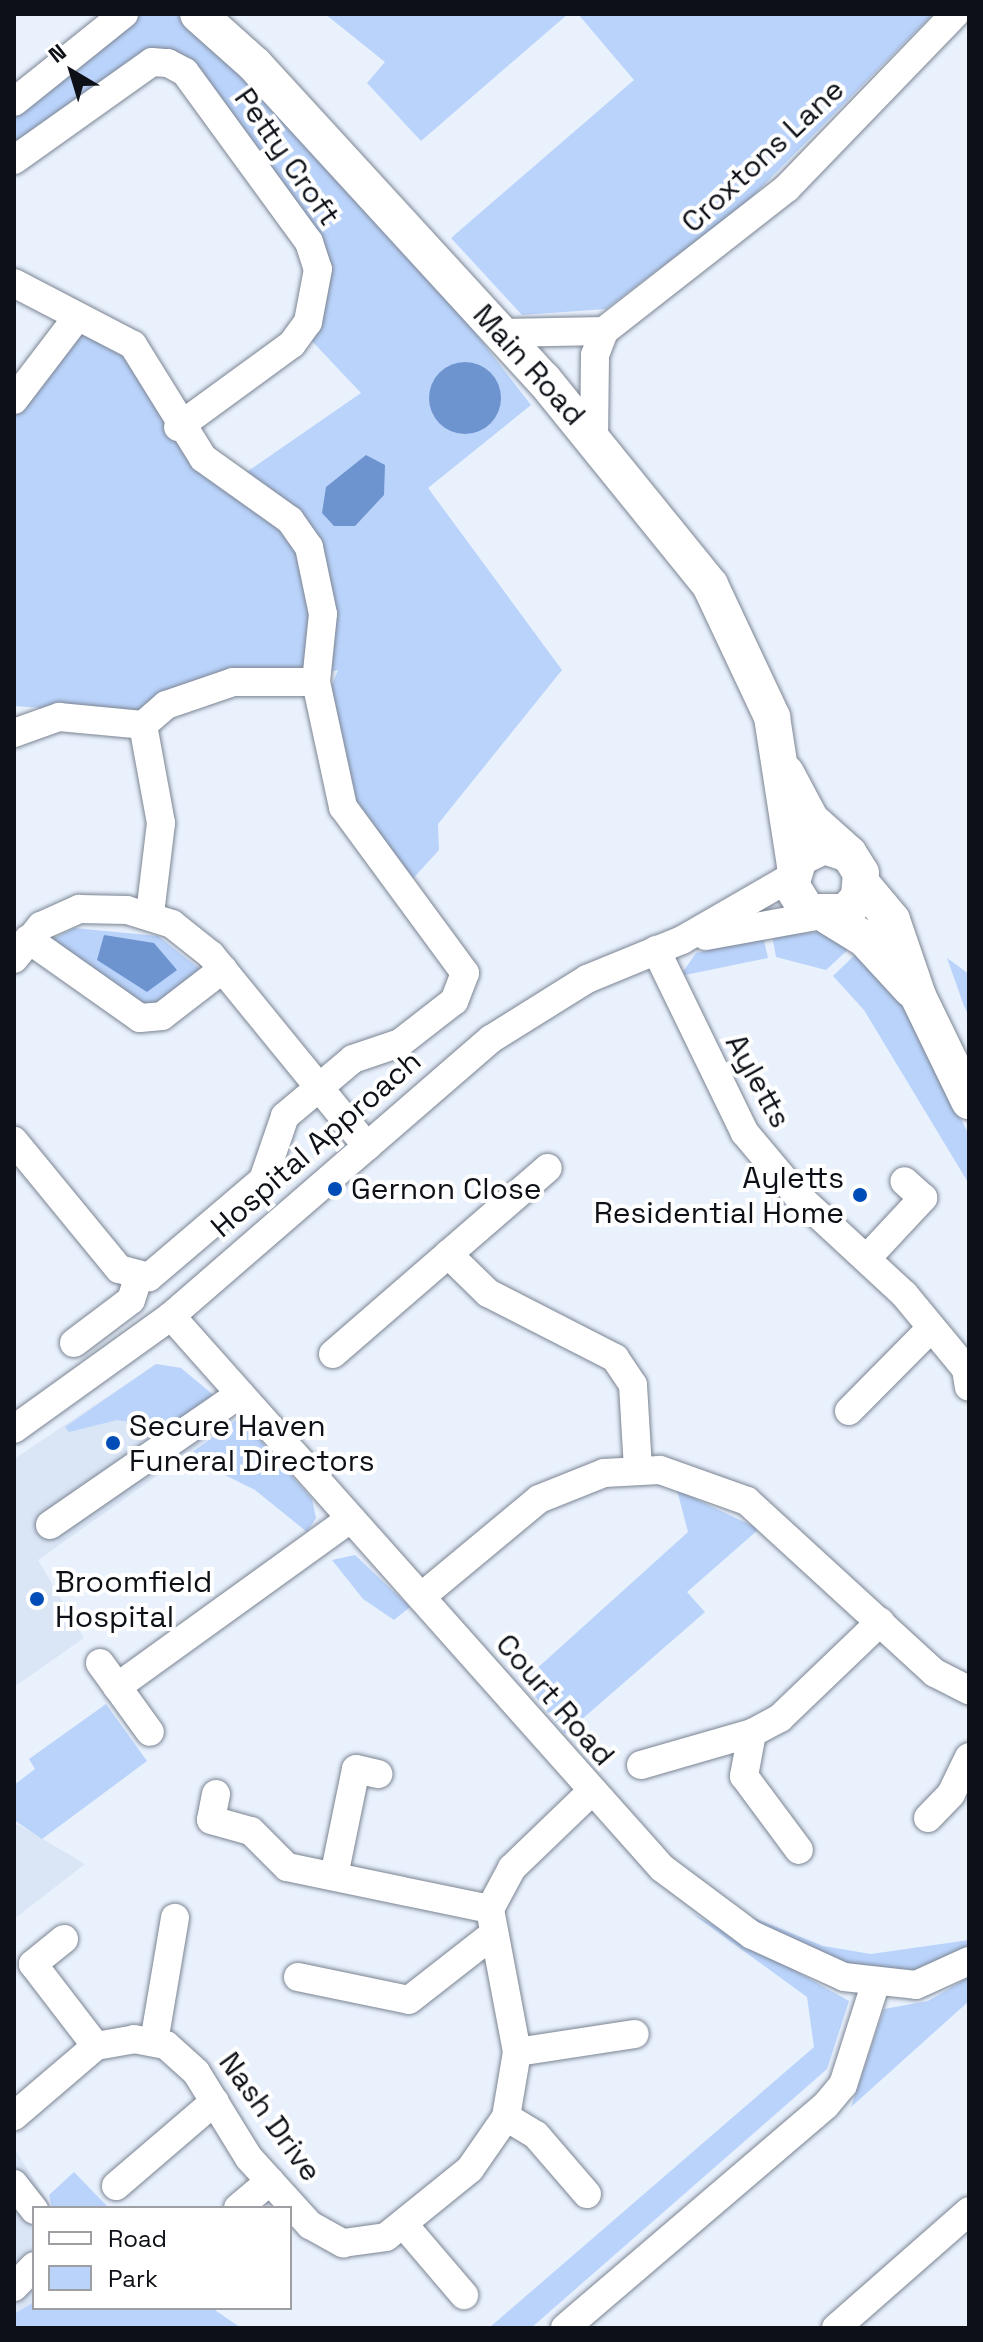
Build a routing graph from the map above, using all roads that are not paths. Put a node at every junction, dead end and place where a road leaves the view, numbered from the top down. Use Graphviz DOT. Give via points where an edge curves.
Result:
graph roads {
  1 [pos="124,14"];
  2 [pos="198,14"];
  3 [pos="955,14"];
  4 [pos="14,102"];
  5 [pos="14,160"];
  6 [pos="14,283"];
  7 [pos="75,320"];
  8 [pos="604,331"];
  9 [pos="502,333"];
  10 [pos="14,400"];
  11 [pos="178,427"];
  12 [pos="594,439"];
  13 [pos="316,682"];
  14 [pos="143,725"];
  15 [pos="14,733"];
  16 [pos="783,768"];
  17 [pos="856,869"];
  18 [pos="793,871"];
  19 [pos="150,914"];
  20 [pos="823,917"];
  21 [pos="669,945"];
  22 [pos="21,949"];
  23 [pos="223,969"];
  24 [pos="918,996"];
  25 [pos="317,1088"];
  26 [pos="969,1101"];
  27 [pos="14,1141"];
  28 [pos="367,1146"];
  29 [pos="548,1168"];
  30 [pos="904,1181"];
  31 [pos="448,1254"];
  32 [pos="868,1257"];
  33 [pos="138,1278"];
  34 [pos="171,1316"];
  35 [pos="931,1328"];
  36 [pos="74,1343"];
  37 [pos="333,1354"];
  38 [pos="969,1387"];
  39 [pos="240,1394"];
  40 [pos="849,1411"];
  41 [pos="14,1429"];
  42 [pos="638,1470"];
  43 [pos="350,1519"];
  44 [pos="50,1525"];
  45 [pos="421,1597"];
  46 [pos="880,1622"];
  47 [pos="100,1663"];
  48 [pos="117,1687"];
  49 [pos="969,1690"];
  50 [pos="150,1732"];
  51 [pos="752,1733"];
  52 [pos="969,1757"];
  53 [pos="641,1765"];
  54 [pos="378,1774"];
  55 [pos="590,1793"];
  56 [pos="216,1794"];
  57 [pos="928,1818"];
  58 [pos="799,1850"];
  59 [pos="334,1876"];
  60 [pos="175,1918"];
  61 [pos="490,1923"];
  62 [pos="64,1939"];
  63 [pos="969,1961"];
  64 [pos="298,1977"];
  65 [pos="875,1985"];
  66 [pos="635,2034"];
  67 [pos="154,2042"];
  68 [pos="96,2046"];
  69 [pos="517,2052"];
  70 [pos="215,2101"];
  71 [pos="14,2116"];
  72 [pos="506,2117"];
  73 [pos="270,2181"];
  74 [pos="14,2184"];
  75 [pos="116,2186"];
  76 [pos="587,2194"];
  77 [pos="240,2206"];
  78 [pos="32,2207"];
  79 [pos="969,2211"];
  80 [pos="405,2226"];
  81 [pos="32,2268"];
  82 [pos="14,2287"];
  83 [pos="464,2295"];
  84 [pos="565,2328"];
  85 [pos="836,2328"];
  1 -- 4 [label="street"];
  2 -- 9 [label="main road, Main Road" via="255,65"];
  3 -- 8 [label="street, Croxtons Lane" via="787,188"];
  5 -- 11 [label="street, Petty Croft" via="152,62 168,63 185,72 309,242 318,269 308,322 292,344"];
  6 -- 7 [label="street"];
  7 -- 10 [label="street"];
  7 -- 11 [label="street" via="133,345"];
  8 -- 9 [label="street"];
  8 -- 12 [label="street" via="595,355"];
  9 -- 12 [label="main road, Main Road"];
  11 -- 13 [label="street" via="203,458 290,520 309,547 323,614"];
  12 -- 16 [label="main road, Main Road" via="730,618 764,691"];
  13 -- 14 [label="street" via="233,682 166,705"];
  13 -- 25 [label="street" via="352,827 465,973 454,1001 400,1043 366,1051"];
  14 -- 15 [label="street" via="59,717"];
  14 -- 19 [label="street" via="161,836"];
  16 -- 17 [label="main road, Main Road" via="811,820"];
  16 -- 18 [label="main road, Main Road" via="783,824"];
  17 -- 18 [label="main road" via="815,848"];
  17 -- 20 [label="main road" via="853,905"];
  17 -- 24 [label="main road, Main Road" via="892,920"];
  18 -- 20 [label="main road, Main Road" via="796,901"];
  18 -- 21 [label="street, Hospital Approach"];
  19 -- 22 [label="street" via="79,909"];
  19 -- 23 [label="street" via="197,942"];
  20 -- 21 [label="street, Hospital Approach"];
  20 -- 24 [label="main road, Main Road" via="865,939"];
  21 -- 28 [label="street, Hospital Approach" via="528,1014"];
  21 -- 32 [label="street, Ayletts" via="745,1133 797,1195"];
  22 -- 23 [label="street" via="140,1018 162,1016"];
  23 -- 25 [label="street"];
  24 -- 26 [label="main road, Main Road"];
  25 -- 28 [label="street"];
  25 -- 33 [label="street" via="285,1116 263,1180 158,1272"];
  27 -- 33 [label="street" via="119,1269"];
  28 -- 34 [label="street, Hospital Approach"];
  29 -- 31 [label="street"];
  30 -- 32 [label="street" via="923,1198"];
  31 -- 37 [label="street"];
  31 -- 42 [label="street" via="488,1293 615,1358 633,1385"];
  32 -- 35 [label="street, Ayletts"];
  33 -- 36 [label="street" via="131,1300"];
  34 -- 39 [label="street, Court Road"];
  34 -- 41 [label="street, Hospital Approach"];
  35 -- 38 [label="street, Ayletts" via="966,1369"];
  35 -- 40 [label="street"];
  39 -- 43 [label="street, Court Road"];
  39 -- 44 [label="street"];
  42 -- 45 [label="street" via="568,1484 539,1499"];
  42 -- 46 [label="street" via="687,1475 747,1501"];
  43 -- 45 [label="street, Court Road"];
  43 -- 48 [label="street"];
  45 -- 55 [label="street, Court Road"];
  46 -- 49 [label="street" via="935,1673"];
  46 -- 51 [label="street" via="810,1695"];
  47 -- 48 [label="street"];
  48 -- 50 [label="street"];
  51 -- 53 [label="street"];
  51 -- 58 [label="street" via="744,1776"];
  52 -- 57 [label="street" via="951,1794"];
  54 -- 59 [label="street" via="356,1769"];
  55 -- 61 [label="street" via="512,1868"];
  55 -- 65 [label="street, Court Road" via="662,1868 722,1915 784,1953"];
  56 -- 59 [label="street" via="211,1820 251,1831 287,1867"];
  59 -- 61 [label="street"];
  60 -- 67 [label="street"];
  61 -- 64 [label="street" via="409,2000"];
  61 -- 69 [label="street, Nash Drive"];
  62 -- 68 [label="street" via="33,1964"];
  63 -- 65 [label="street, Court Road" via="916,1985"];
  65 -- 84 [label="street" via="843,2085 826,2105"];
  66 -- 69 [label="street"];
  67 -- 68 [label="street"];
  67 -- 70 [label="street, Nash Drive" via="179,2054"];
  68 -- 71 [label="street"];
  69 -- 72 [label="street, Nash Drive"];
  70 -- 73 [label="street, Nash Drive"];
  70 -- 75 [label="street"];
  72 -- 76 [label="street" via="536,2135"];
  72 -- 80 [label="street, Nash Drive" via="470,2169"];
  73 -- 77 [label="street"];
  73 -- 80 [label="street, Nash Drive" via="310,2225 343,2243 386,2237"];
  74 -- 78 [label="street"];
  79 -- 85 [label="street"];
  80 -- 83 [label="street"];
  81 -- 82 [label="street"];
}
